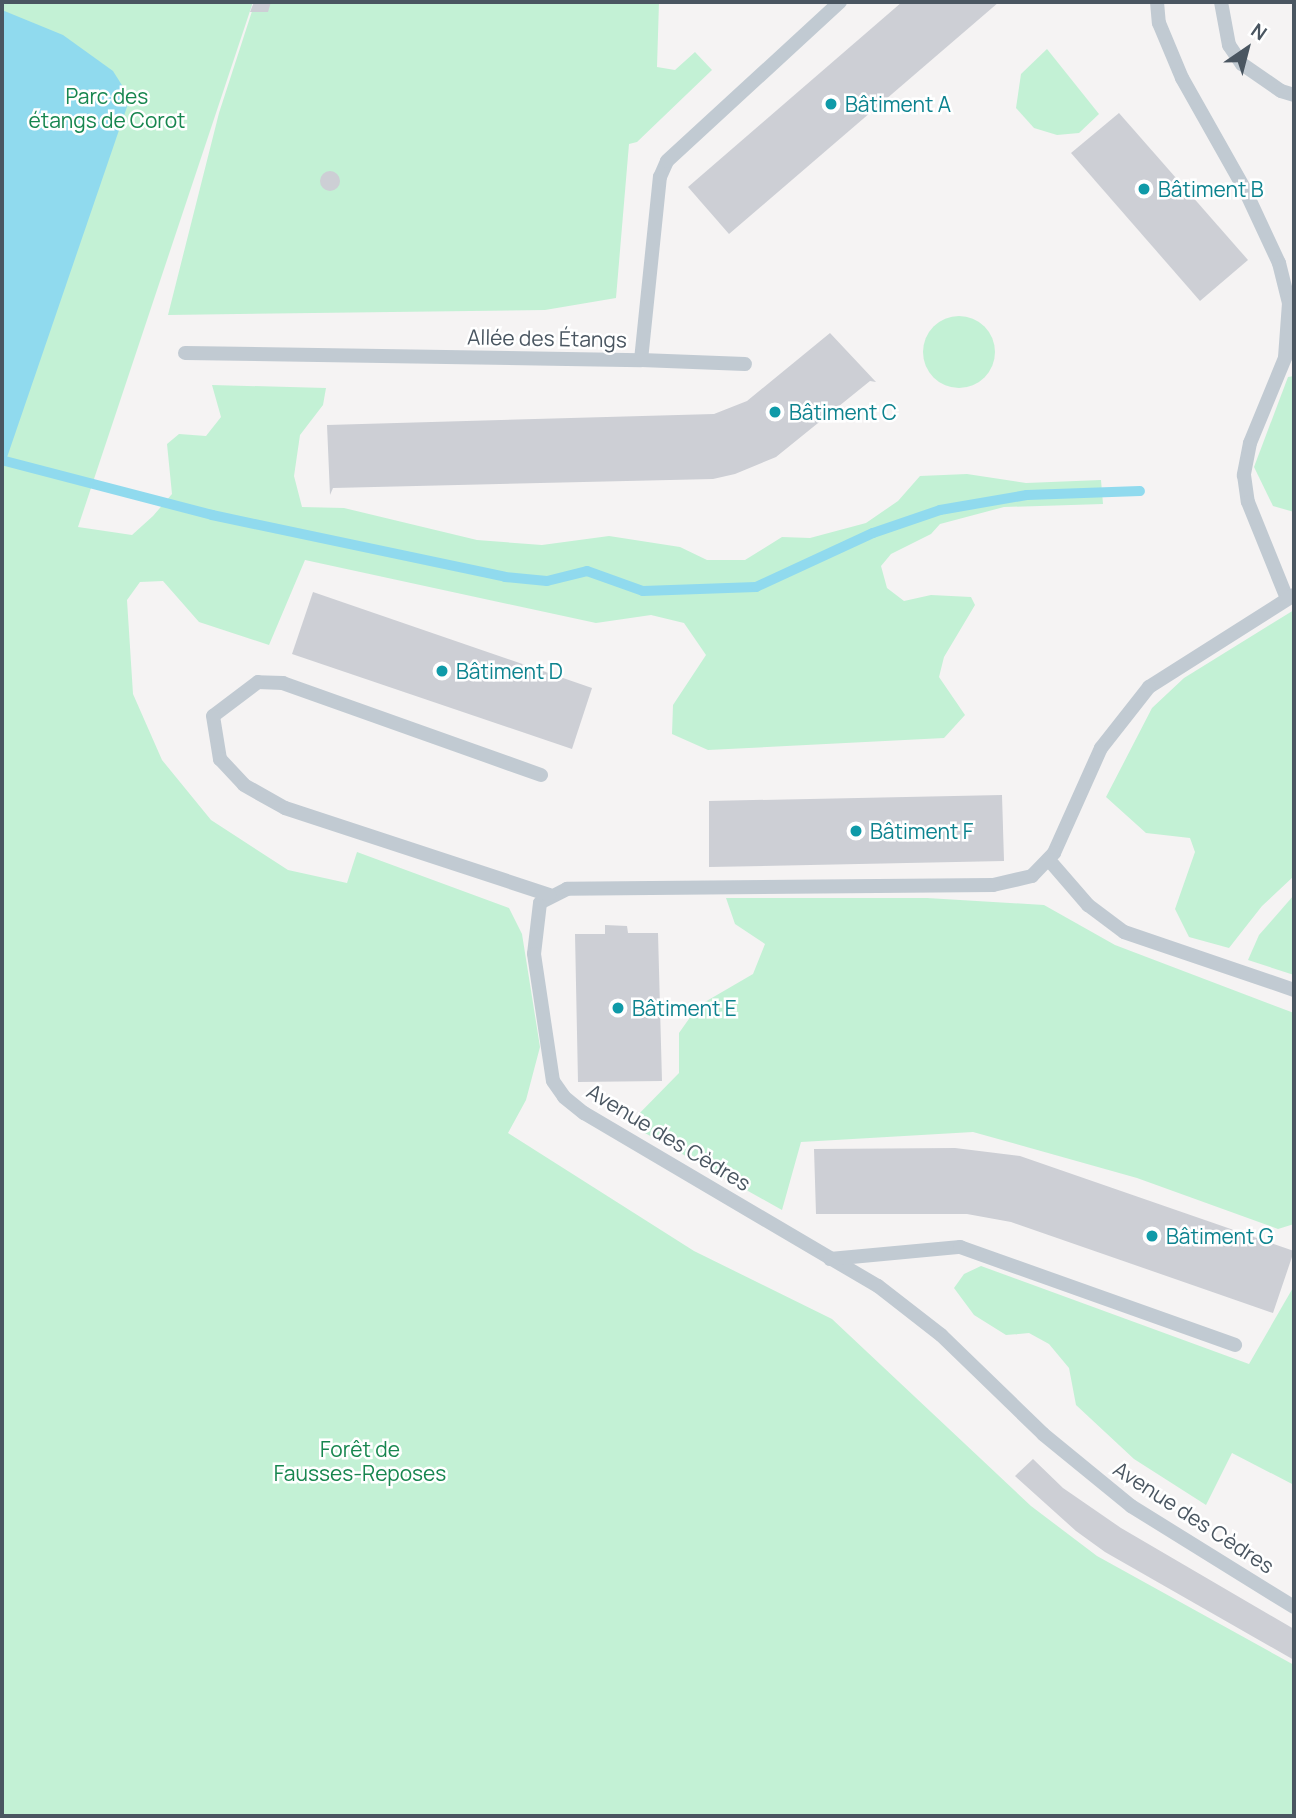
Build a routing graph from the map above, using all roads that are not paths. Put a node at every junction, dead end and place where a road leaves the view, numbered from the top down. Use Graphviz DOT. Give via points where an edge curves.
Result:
graph roads {
  1 [pos="840,2"];
  2 [pos="1157,2"];
  3 [pos="1221,2"];
  4 [pos="1294,95"];
  5 [pos="185,353"];
  6 [pos="640,360"];
  7 [pos="745,364"];
  8 [pos="1290,596"];
  9 [pos="541,775"];
  10 [pos="1049,860"];
  11 [pos="549,895"];
  12 [pos="1294,990"];
  13 [pos="830,1259"];
  14 [pos="1235,1345"];
  15 [pos="1294,1607"];
  1 -- 6 [label="lane, Allée des Étangs" via="667,161 660,177"];
  2 -- 8 [label="lane" via="1159,23 1182,78 1244,188 1279,263 1289,303 1285,358 1250,443 1244,475 1248,502"];
  3 -- 4 [label="lane" via="1228,45 1242,64 1280,91"];
  5 -- 6 [label="lane, Allée des Étangs"];
  6 -- 7 [label="lane"];
  8 -- 10 [label="lane" via="1149,687 1101,748"];
  9 -- 11 [label="lane" via="283,682 258,682 213,716 220,759 244,785 285,808"];
  10 -- 11 [label="lane" via="1032,876 993,885 567,889"];
  10 -- 12 [label="lane" via="1088,905 1124,932"];
  11 -- 13 [label="lane, Avenue des Cèdres" via="535,915 534,954 553,1081 564,1097"];
  13 -- 14 [label="lane" via="960,1247"];
  13 -- 15 [label="lane, Avenue des Cèdres" via="878,1286 941,1335 1043,1434 1130,1506"];
}
